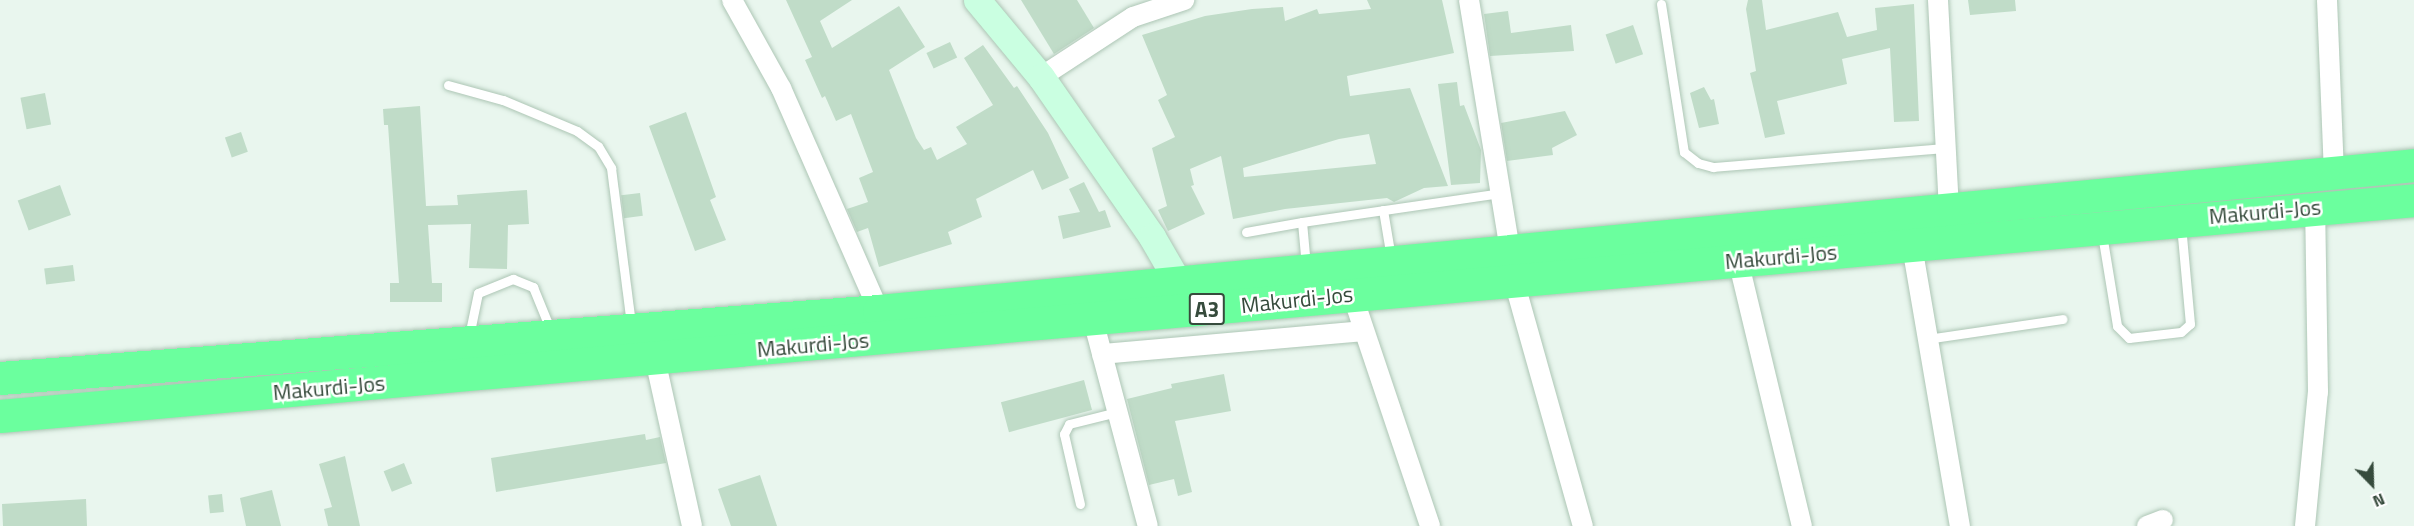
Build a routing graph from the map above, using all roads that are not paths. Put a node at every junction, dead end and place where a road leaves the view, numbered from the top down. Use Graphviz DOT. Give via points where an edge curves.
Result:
graph roads {
  1 [pos="732,0"];
  2 [pos="977,0"];
  3 [pos="1184,0"];
  4 [pos="1469,0"];
  5 [pos="1938,0"];
  6 [pos="2327,0"];
  7 [pos="1662,4"];
  8 [pos="1041,77"];
  9 [pos="448,85"];
  10 [pos="1946,148"];
  11 [pos="2414,165"];
  12 [pos="2334,172"];
  13 [pos="1500,193"];
  14 [pos="2414,200"];
  15 [pos="2315,207"];
  16 [pos="1383,210"];
  17 [pos="1949,210"];
  18 [pos="2180,220"];
  19 [pos="1302,222"];
  20 [pos="2102,228"];
  21 [pos="1246,232"];
  22 [pos="1912,246"];
  23 [pos="1738,260"];
  24 [pos="1392,263"];
  25 [pos="1512,266"];
  26 [pos="1307,272"];
  27 [pos="1353,294"];
  28 [pos="1187,297"];
  29 [pos="879,311"];
  30 [pos="2063,319"];
  31 [pos="1093,320"];
  32 [pos="632,330"];
  33 [pos="1363,331"];
  34 [pos="553,336"];
  35 [pos="1927,339"];
  36 [pos="1211,342"];
  37 [pos="468,343"];
  38 [pos="1102,354"];
  39 [pos="655,359"];
  40 [pos="0,378"];
  41 [pos="1117,412"];
  42 [pos="0,416"];
  43 [pos="1080,504"];
  44 [pos="692,526"];
  45 [pos="1148,526"];
  46 [pos="1430,526"];
  47 [pos="1583,526"];
  48 [pos="1802,526"];
  49 [pos="1960,526"];
  50 [pos="2305,526"];
  1 -- 29 [label="street" via="782,88"];
  2 -- 8 [label="main road"];
  3 -- 8 [label="street" via="1133,17"];
  4 -- 13 [label="street"];
  5 -- 10 [label="street"];
  6 -- 12 [label="street"];
  7 -- 10 [label="lane" via="1684,152 1698,163 1713,167"];
  8 -- 28 [label="main road" via="1152,237"];
  9 -- 32 [label="lane" via="503,100 577,131 598,146 611,168"];
  10 -- 17 [label="street"];
  11 -- 12 [label="highway, Makurdi-Jos / A3"];
  12 -- 17 [label="highway, Makurdi-Jos / A3"];
  13 -- 16 [label="lane"];
  13 -- 25 [label="street"];
  14 -- 15 [label="highway, Makurdi-Jos / A3"];
  15 -- 18 [label="highway, Makurdi-Jos / A3"];
  15 -- 50 [label="street" via="2318,392"];
  16 -- 19 [label="lane"];
  16 -- 24 [label="lane"];
  17 -- 25 [label="highway, Makurdi-Jos / A3"];
  18 -- 20 [label="highway, Makurdi-Jos / A3"];
  18 -- 20 [label="lane" via="2190,324 2181,332 2129,338 2117,326"];
  19 -- 21 [label="lane"];
  19 -- 26 [label="lane"];
  20 -- 22 [label="highway, Makurdi-Jos / A3"];
  22 -- 23 [label="highway, Makurdi-Jos / A3"];
  22 -- 35 [label="street"];
  23 -- 25 [label="highway, Makurdi-Jos / A3"];
  23 -- 48 [label="street"];
  24 -- 25 [label="highway, Makurdi-Jos / A3"];
  24 -- 26 [label="highway, Makurdi-Jos / A3"];
  25 -- 27 [label="highway, Makurdi-Jos / A3"];
  25 -- 47 [label="street"];
  26 -- 28 [label="highway, Makurdi-Jos / A3"];
  27 -- 28 [label="highway, Makurdi-Jos / A3"];
  27 -- 33 [label="street"];
  28 -- 29 [label="highway, Makurdi-Jos / A3"];
  28 -- 31 [label="highway, Makurdi-Jos / A3"];
  28 -- 36 [label="street"];
  29 -- 32 [label="highway, Makurdi-Jos / A3"];
  30 -- 35 [label="lane"];
  31 -- 38 [label="street"];
  31 -- 39 [label="highway, Makurdi-Jos / A3"];
  32 -- 34 [label="highway, Makurdi-Jos / A3"];
  33 -- 36 [label="street"];
  33 -- 46 [label="street"];
  34 -- 37 [label="highway, Makurdi-Jos / A3"];
  34 -- 37 [label="lane" via="532,287 513,279 478,293"];
  35 -- 49 [label="street"];
  36 -- 38 [label="street"];
  37 -- 40 [label="highway, Makurdi-Jos / A3"];
  38 -- 41 [label="street"];
  39 -- 42 [label="highway, Makurdi-Jos / A3"];
  39 -- 44 [label="street"];
  41 -- 43 [label="lane" via="1069,424 1064,434"];
  41 -- 45 [label="street"];
}
